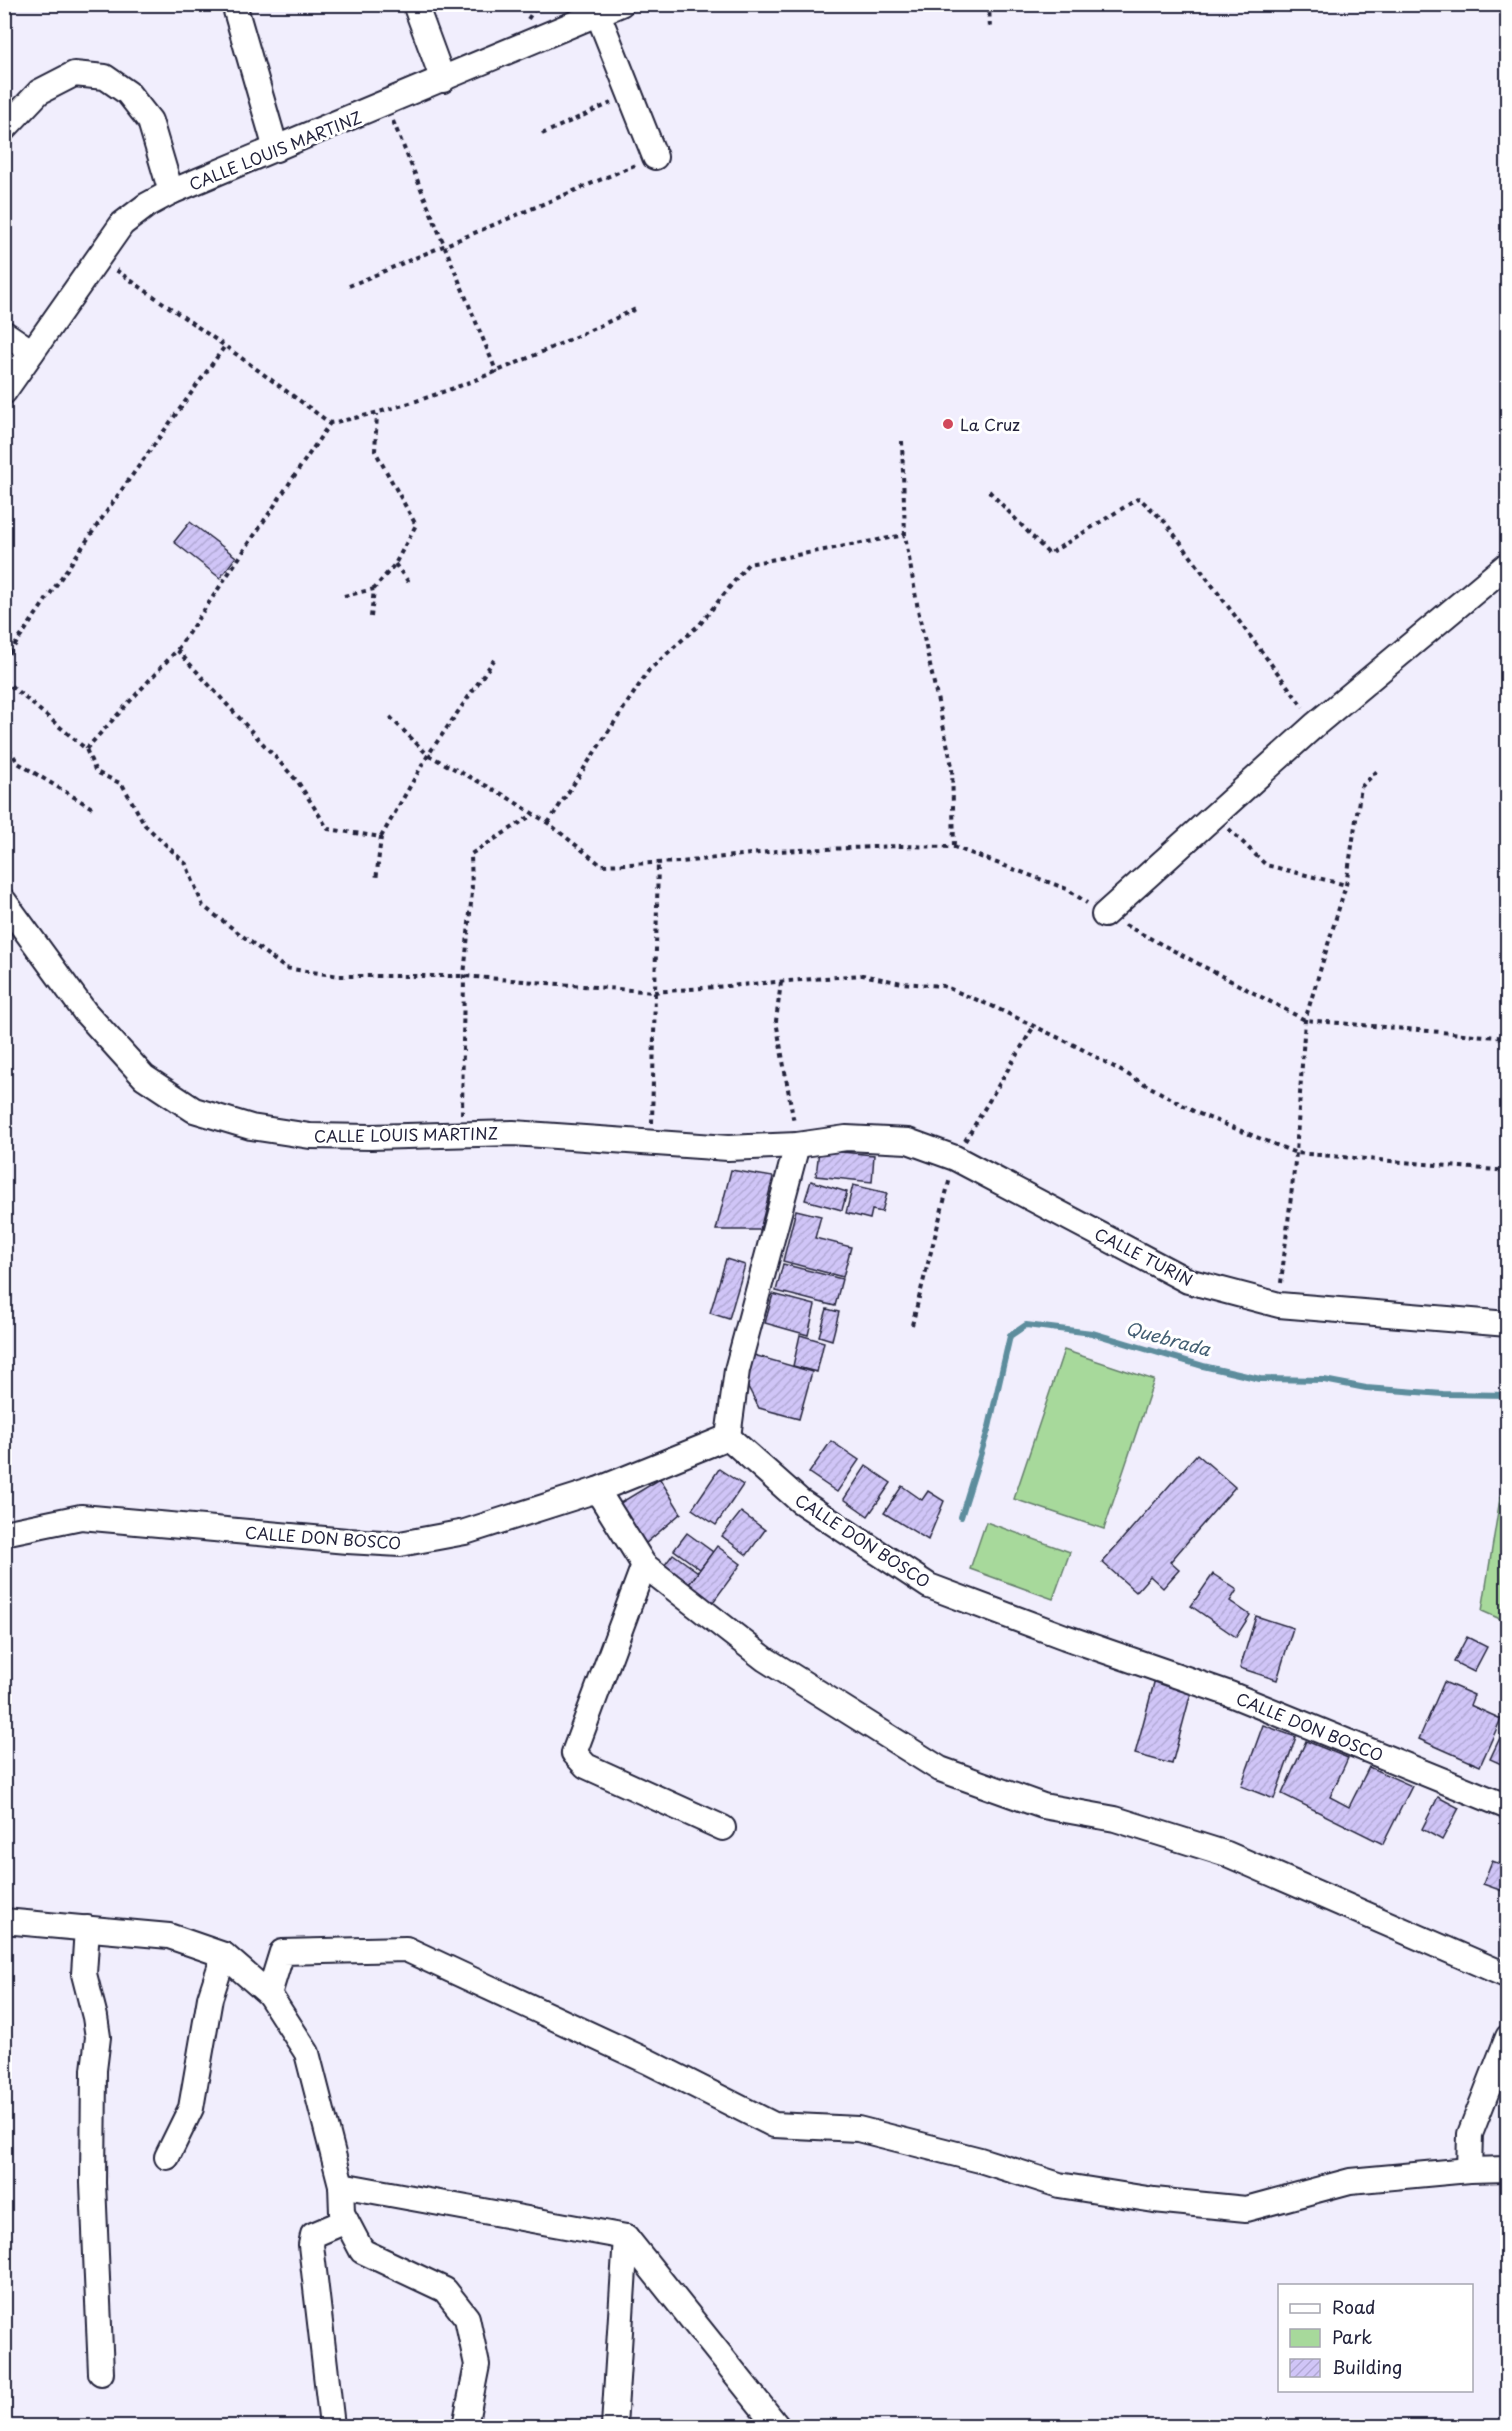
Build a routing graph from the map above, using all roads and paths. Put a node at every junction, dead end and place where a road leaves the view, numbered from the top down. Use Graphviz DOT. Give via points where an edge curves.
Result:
graph roads {
  1 [pos="234,4"];
  2 [pos="416,4"];
  3 [pos="621,4"];
  4 [pos="989,4"];
  5 [pos="598,14"];
  6 [pos="990,30"];
  7 [pos="443,80"];
  8 [pos="630,94"];
  9 [pos="4,129"];
  10 [pos="542,134"];
  11 [pos="402,143"];
  12 [pos="276,149"];
  13 [pos="656,156"];
  14 [pos="171,192"];
  15 [pos="444,246"];
  16 [pos="98,257"];
  17 [pos="349,286"];
  18 [pos="638,309"];
  19 [pos="4,333"];
  20 [pos="225,346"];
  21 [pos="32,352"];
  22 [pos="496,373"];
  23 [pos="4,392"];
  24 [pos="377,414"];
  25 [pos="330,423"];
  26 [pos="902,441"];
  27 [pos="989,492"];
  28 [pos="905,535"];
  29 [pos="395,564"];
  30 [pos="1508,564"];
  31 [pos="410,584"];
  32 [pos="374,589"];
  33 [pos="344,596"];
  34 [pos="371,617"];
  35 [pos="177,650"];
  36 [pos="494,660"];
  37 [pos="4,661"];
  38 [pos="4,680"];
  39 [pos="390,717"];
  40 [pos="1316,724"];
  41 [pos="4,741"];
  42 [pos="86,749"];
  43 [pos="428,755"];
  44 [pos="1378,770"];
  45 [pos="92,808"];
  46 [pos="534,814"];
  47 [pos="1214,814"];
  48 [pos="548,823"];
  49 [pos="381,837"];
  50 [pos="954,847"];
  51 [pos="658,862"];
  52 [pos="375,881"];
  53 [pos="1346,885"];
  54 [pos="4,901"];
  55 [pos="1104,915"];
  56 [pos="464,975"];
  57 [pos="781,982"];
  58 [pos="654,992"];
  59 [pos="1305,1020"];
  60 [pos="1034,1026"];
  61 [pos="1508,1038"];
  62 [pos="462,1133"];
  63 [pos="652,1142"];
  64 [pos="797,1145"];
  65 [pos="1296,1153"];
  66 [pos="955,1158"];
  67 [pos="1508,1171"];
  68 [pos="1279,1305"];
  69 [pos="1508,1324"];
  70 [pos="912,1325"];
  71 [pos="728,1437"];
  72 [pos="597,1490"];
  73 [pos="4,1533"];
  74 [pos="644,1565"];
  75 [pos="1508,1807"];
  76 [pos="723,1828"];
  77 [pos="4,1921"];
  78 [pos="87,1929"];
  79 [pos="224,1955"];
  80 [pos="1508,1976"];
  81 [pos="269,1994"];
  82 [pos="1508,2037"];
  83 [pos="167,2157"];
  84 [pos="1508,2169"];
  85 [pos="1469,2170"];
  86 [pos="341,2185"];
  87 [pos="346,2221"];
  88 [pos="626,2237"];
  89 [pos="101,2373"];
  90 [pos="332,2427"];
  91 [pos="465,2427"];
  92 [pos="614,2427"];
  93 [pos="777,2427"];
  1 -- 12 [label="street"];
  2 -- 7 [label="street"];
  3 -- 5 [label="street, CALLE LOUIS MARTINZ"];
  4 -- 6 [label="path"];
  5 -- 7 [label="street, CALLE LOUIS MARTINZ"];
  5 -- 8 [label="street"];
  7 -- 12 [label="street, CALLE LOUIS MARTINZ"];
  8 -- 10 [label="path"];
  8 -- 13 [label="street"];
  9 -- 14 [label="street" via="39,92 74,74 105,77 128,93 150,121"];
  11 -- 15 [label="path"];
  12 -- 14 [label="street, CALLE LOUIS MARTINZ"];
  13 -- 15 [label="path"];
  14 -- 16 [label="street, CALLE LOUIS MARTINZ" via="122,224"];
  15 -- 17 [label="path"];
  15 -- 22 [label="path"];
  16 -- 20 [label="path"];
  16 -- 21 [label="street, CALLE LOUIS MARTINZ"];
  18 -- 22 [label="path"];
  19 -- 21 [label="street"];
  20 -- 25 [label="path"];
  20 -- 37 [label="path"];
  21 -- 23 [label="street, CALLE LOUIS MARTINZ"];
  22 -- 24 [label="path"];
  24 -- 25 [label="path"];
  24 -- 29 [label="path" via="375,451 416,525"];
  25 -- 35 [label="path"];
  26 -- 28 [label="path"];
  27 -- 40 [label="path" via="1050,554 1139,498 1165,522"];
  28 -- 48 [label="path" via="748,564 702,623 649,670"];
  28 -- 50 [label="path" via="952,766"];
  29 -- 31 [label="path"];
  29 -- 32 [label="path"];
  30 -- 40 [label="street"];
  32 -- 33 [label="path"];
  32 -- 34 [label="path"];
  35 -- 42 [label="path"];
  35 -- 49 [label="path" via="298,782 328,829"];
  36 -- 43 [label="path"];
  38 -- 42 [label="path"];
  39 -- 43 [label="path"];
  40 -- 47 [label="street"];
  41 -- 45 [label="path" via="18,763"];
  42 -- 56 [label="path" via="96,772 122,784 145,825 186,864 203,906 285,968 339,976"];
  43 -- 46 [label="path"];
  43 -- 49 [label="path"];
  44 -- 53 [label="path" via="1361,787"];
  46 -- 48 [label="path"];
  46 -- 56 [label="path" via="471,854"];
  47 -- 53 [label="path" via="1266,865"];
  47 -- 55 [label="street"];
  48 -- 51 [label="path" via="602,865"];
  49 -- 52 [label="path"];
  50 -- 51 [label="path" via="777,851"];
  50 -- 55 [label="path" via="1067,889"];
  51 -- 58 [label="path"];
  53 -- 59 [label="path"];
  54 -- 62 [label="street, CALLE LOUIS MARTINZ" via="85,1011 144,1077 194,1110 252,1127 310,1136"];
  55 -- 59 [label="path"];
  56 -- 58 [label="path"];
  56 -- 62 [label="path"];
  57 -- 58 [label="path"];
  57 -- 60 [label="path" via="862,975 943,986"];
  57 -- 64 [label="path" via="776,1021"];
  58 -- 63 [label="path"];
  59 -- 61 [label="path"];
  59 -- 65 [label="path"];
  60 -- 65 [label="path" via="1197,1113"];
  60 -- 66 [label="path"];
  62 -- 63 [label="street, CALLE LOUIS MARTINZ"];
  63 -- 64 [label="street, CALLE LOUIS MARTINZ" via="728,1148"];
  64 -- 66 [label="street, CALLE TURIN" via="846,1138 908,1141"];
  64 -- 71 [label="street" via="737,1370"];
  65 -- 67 [label="path"];
  65 -- 68 [label="path"];
  66 -- 68 [label="street, CALLE TURIN" via="1188,1281"];
  66 -- 70 [label="path"];
  68 -- 69 [label="street, CALLE TURIN"];
  71 -- 72 [label="street, CALLE DON BOSCO"];
  71 -- 75 [label="street, CALLE DON BOSCO" via="800,1501 929,1586 1230,1694"];
  72 -- 73 [label="street, CALLE DON BOSCO" via="465,1532 400,1544 81,1517"];
  72 -- 74 [label="street"];
  74 -- 76 [label="street" via="574,1753 586,1766"];
  74 -- 80 [label="street" via="765,1659 940,1769 1043,1806 1115,1819 1227,1854"];
  77 -- 78 [label="street"];
  78 -- 79 [label="street" via="169,1936"];
  78 -- 89 [label="street" via="84,1974 98,2037 93,2183"];
  79 -- 81 [label="street"];
  79 -- 83 [label="street" via="210,1998 191,2108"];
  81 -- 85 [label="street" via="282,1952 406,1949 774,2125 858,2129 1059,2185 1154,2200 1246,2209 1350,2181"];
  81 -- 86 [label="street" via="307,2053"];
  82 -- 85 [label="street" via="1472,2128"];
  84 -- 85 [label="street"];
  86 -- 87 [label="street"];
  86 -- 88 [label="street"];
  87 -- 90 [label="street" via="313,2235 311,2245"];
  87 -- 91 [label="street" via="362,2251 445,2290 467,2318 477,2365"];
  88 -- 92 [label="street"];
  88 -- 93 [label="street"];
}
